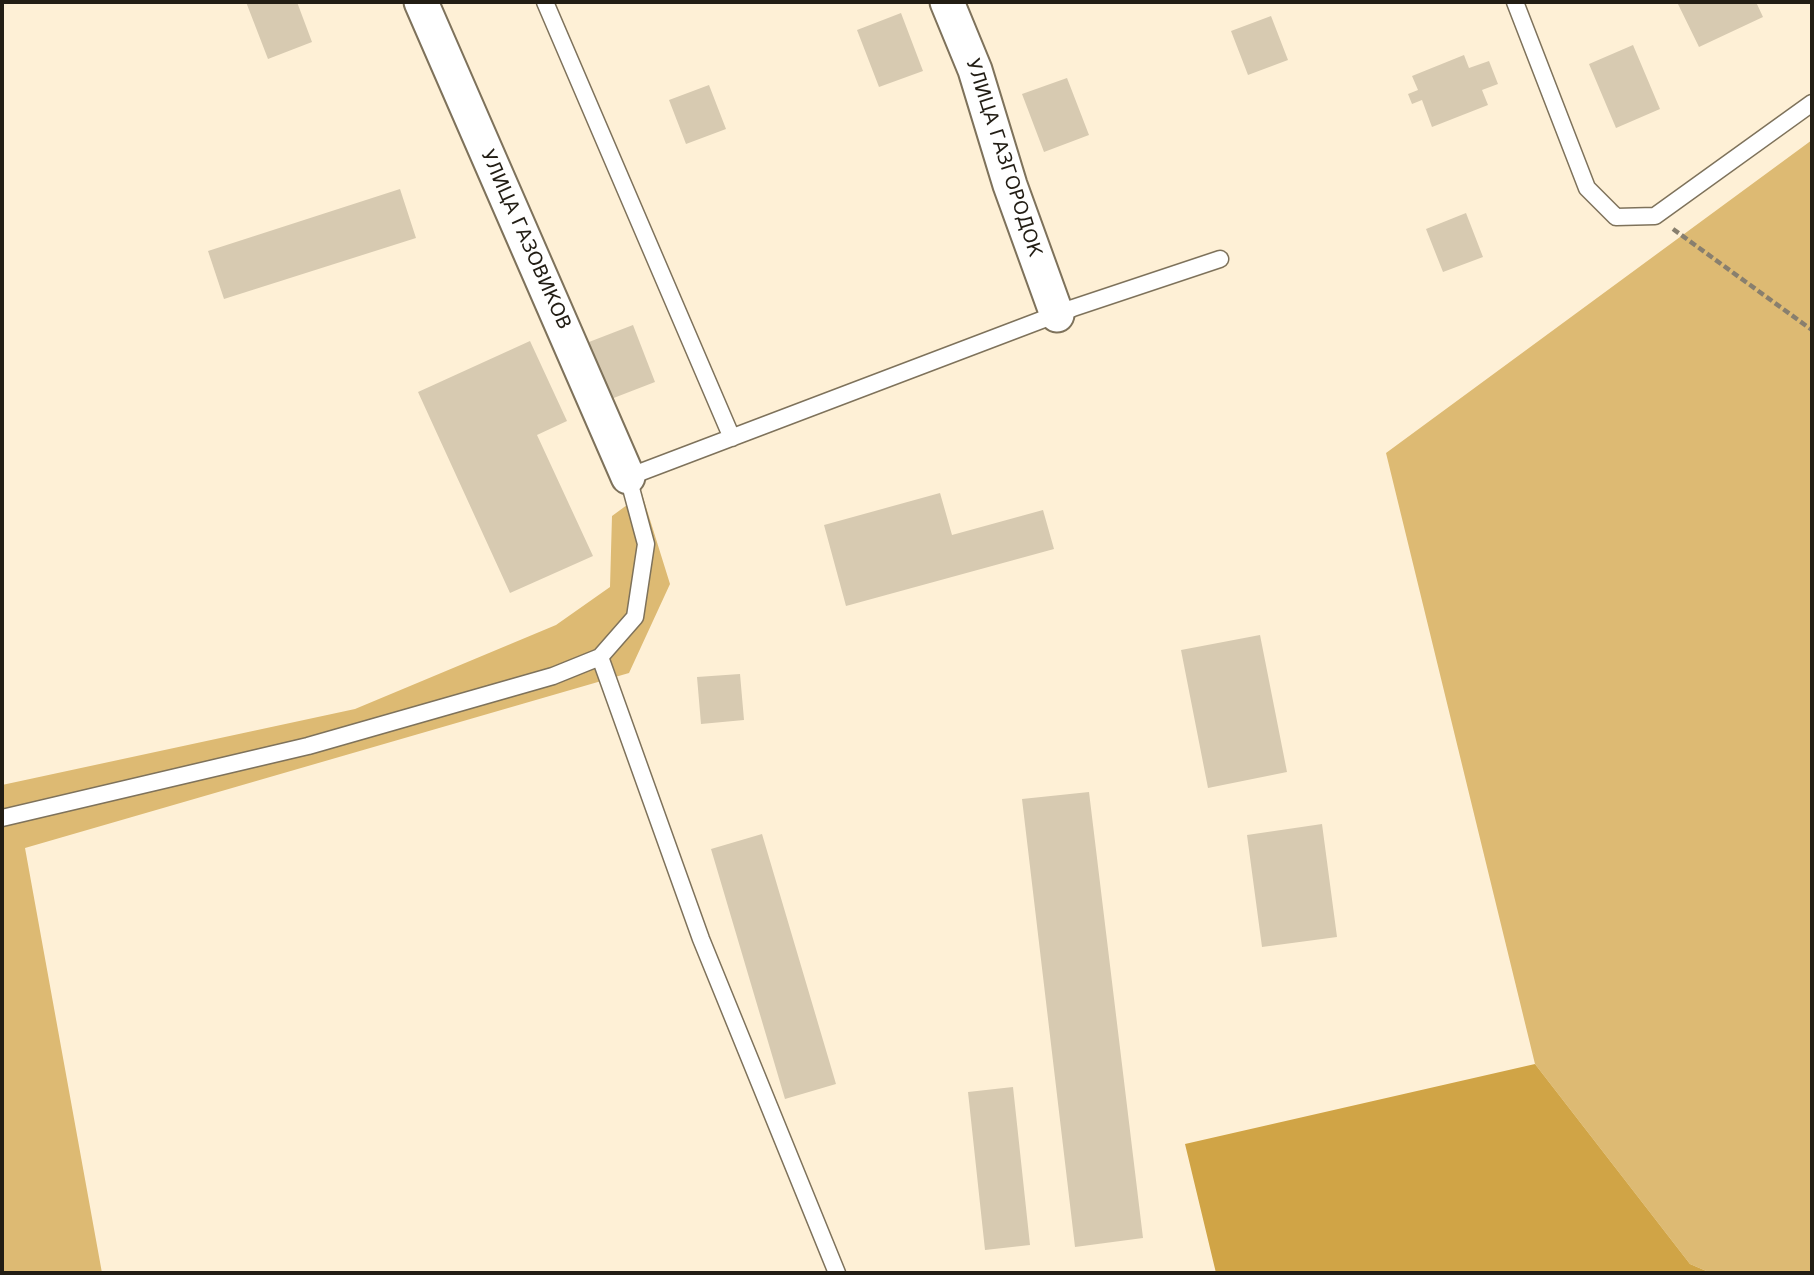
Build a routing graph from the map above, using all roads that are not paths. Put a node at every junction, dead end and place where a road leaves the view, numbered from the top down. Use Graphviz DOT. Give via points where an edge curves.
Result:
graph roads {
  1 [pos="421,2"];
  2 [pos="545,2"];
  3 [pos="947,2"];
  4 [pos="1515,2"];
  5 [pos="1812,103"];
  6 [pos="1220,259"];
  7 [pos="1057,315"];
  8 [pos="732,438"];
  9 [pos="628,477"];
  10 [pos="600,657"];
  11 [pos="2,818"];
  12 [pos="837,1273"];
  1 -- 9 [label="street, УЛИЦА ГАЗОВИКОВ"];
  2 -- 8 [label="lane"];
  3 -- 7 [label="street, УЛИЦА ГАЗГОРОДОК" via="975,70"];
  4 -- 5 [label="lane" via="1587,188 1616,217 1655,216"];
  6 -- 7 [label="lane"];
  7 -- 8 [label="lane"];
  8 -- 9 [label="lane"];
  9 -- 10 [label="lane" via="646,544 635,617"];
  10 -- 11 [label="lane" via="553,676 308,746"];
  10 -- 12 [label="lane" via="701,939"];
}
